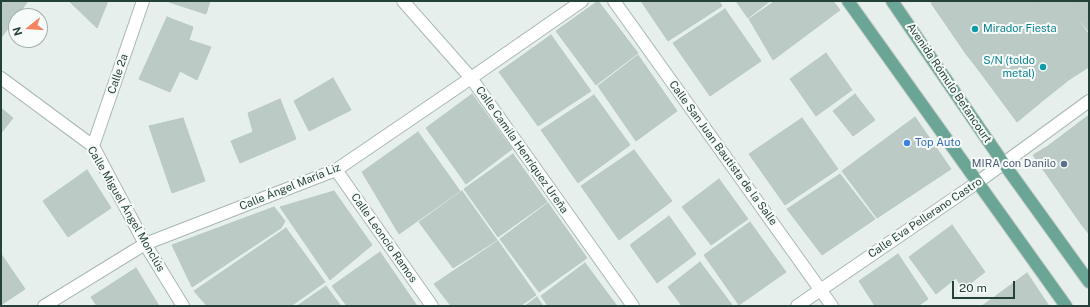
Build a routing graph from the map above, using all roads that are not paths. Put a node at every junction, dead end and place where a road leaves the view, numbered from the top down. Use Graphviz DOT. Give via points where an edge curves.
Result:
graph roads {
  1 [pos="143,1"];
  2 [pos="403,1"];
  3 [pos="582,1"];
  4 [pos="614,1"];
  5 [pos="848,1"];
  6 [pos="892,1"];
  7 [pos="1,78"];
  8 [pos="471,78"];
  9 [pos="1089,101"];
  10 [pos="93,146"];
  11 [pos="1004,164"];
  12 [pos="336,170"];
  13 [pos="978,182"];
  14 [pos="145,244"];
  15 [pos="1089,282"];
  16 [pos="821,289"];
  17 [pos="44,306"];
  18 [pos="183,306"];
  19 [pos="432,306"];
  20 [pos="633,306"];
  21 [pos="798,306"];
  22 [pos="832,306"];
  23 [pos="1066,306"];
  1 -- 10 [label="street, Calle 2a"];
  2 -- 8 [label="street, Calle Camila Henríquez Ureña"];
  3 -- 8 [label="street, Calle Ángel María Liz"];
  4 -- 16 [label="street, Calle San Juan Bautista de la Salle"];
  5 -- 13 [label="main road"];
  6 -- 11 [label="main road, Avenida Rómulo Betancourt"];
  7 -- 10 [label="street, Calle Miguel Ángel Monclús"];
  8 -- 12 [label="street, Calle Ángel María Liz"];
  8 -- 20 [label="street, Calle Camila Henríquez Ureña"];
  9 -- 11 [label="street, Calle Eva Pellerano Castro"];
  10 -- 14 [label="street, Calle Miguel Ángel Monclús"];
  11 -- 13 [label="street, Calle Eva Pellerano Castro"];
  11 -- 15 [label="main road, Avenida Rómulo Betancourt"];
  12 -- 14 [label="street, Calle Ángel María Liz"];
  12 -- 19 [label="street, Calle Leoncio Ramos"];
  13 -- 16 [label="street, Calle Eva Pellerano Castro"];
  13 -- 23 [label="main road"];
  14 -- 17 [label="street, Calle Ángel María Liz"];
  14 -- 18 [label="street, Calle Miguel Ángel Monclús"];
  16 -- 21 [label="street, Calle Eva Pellerano Castro"];
  16 -- 22 [label="street, Calle San Juan Bautista de la Salle"];
}
